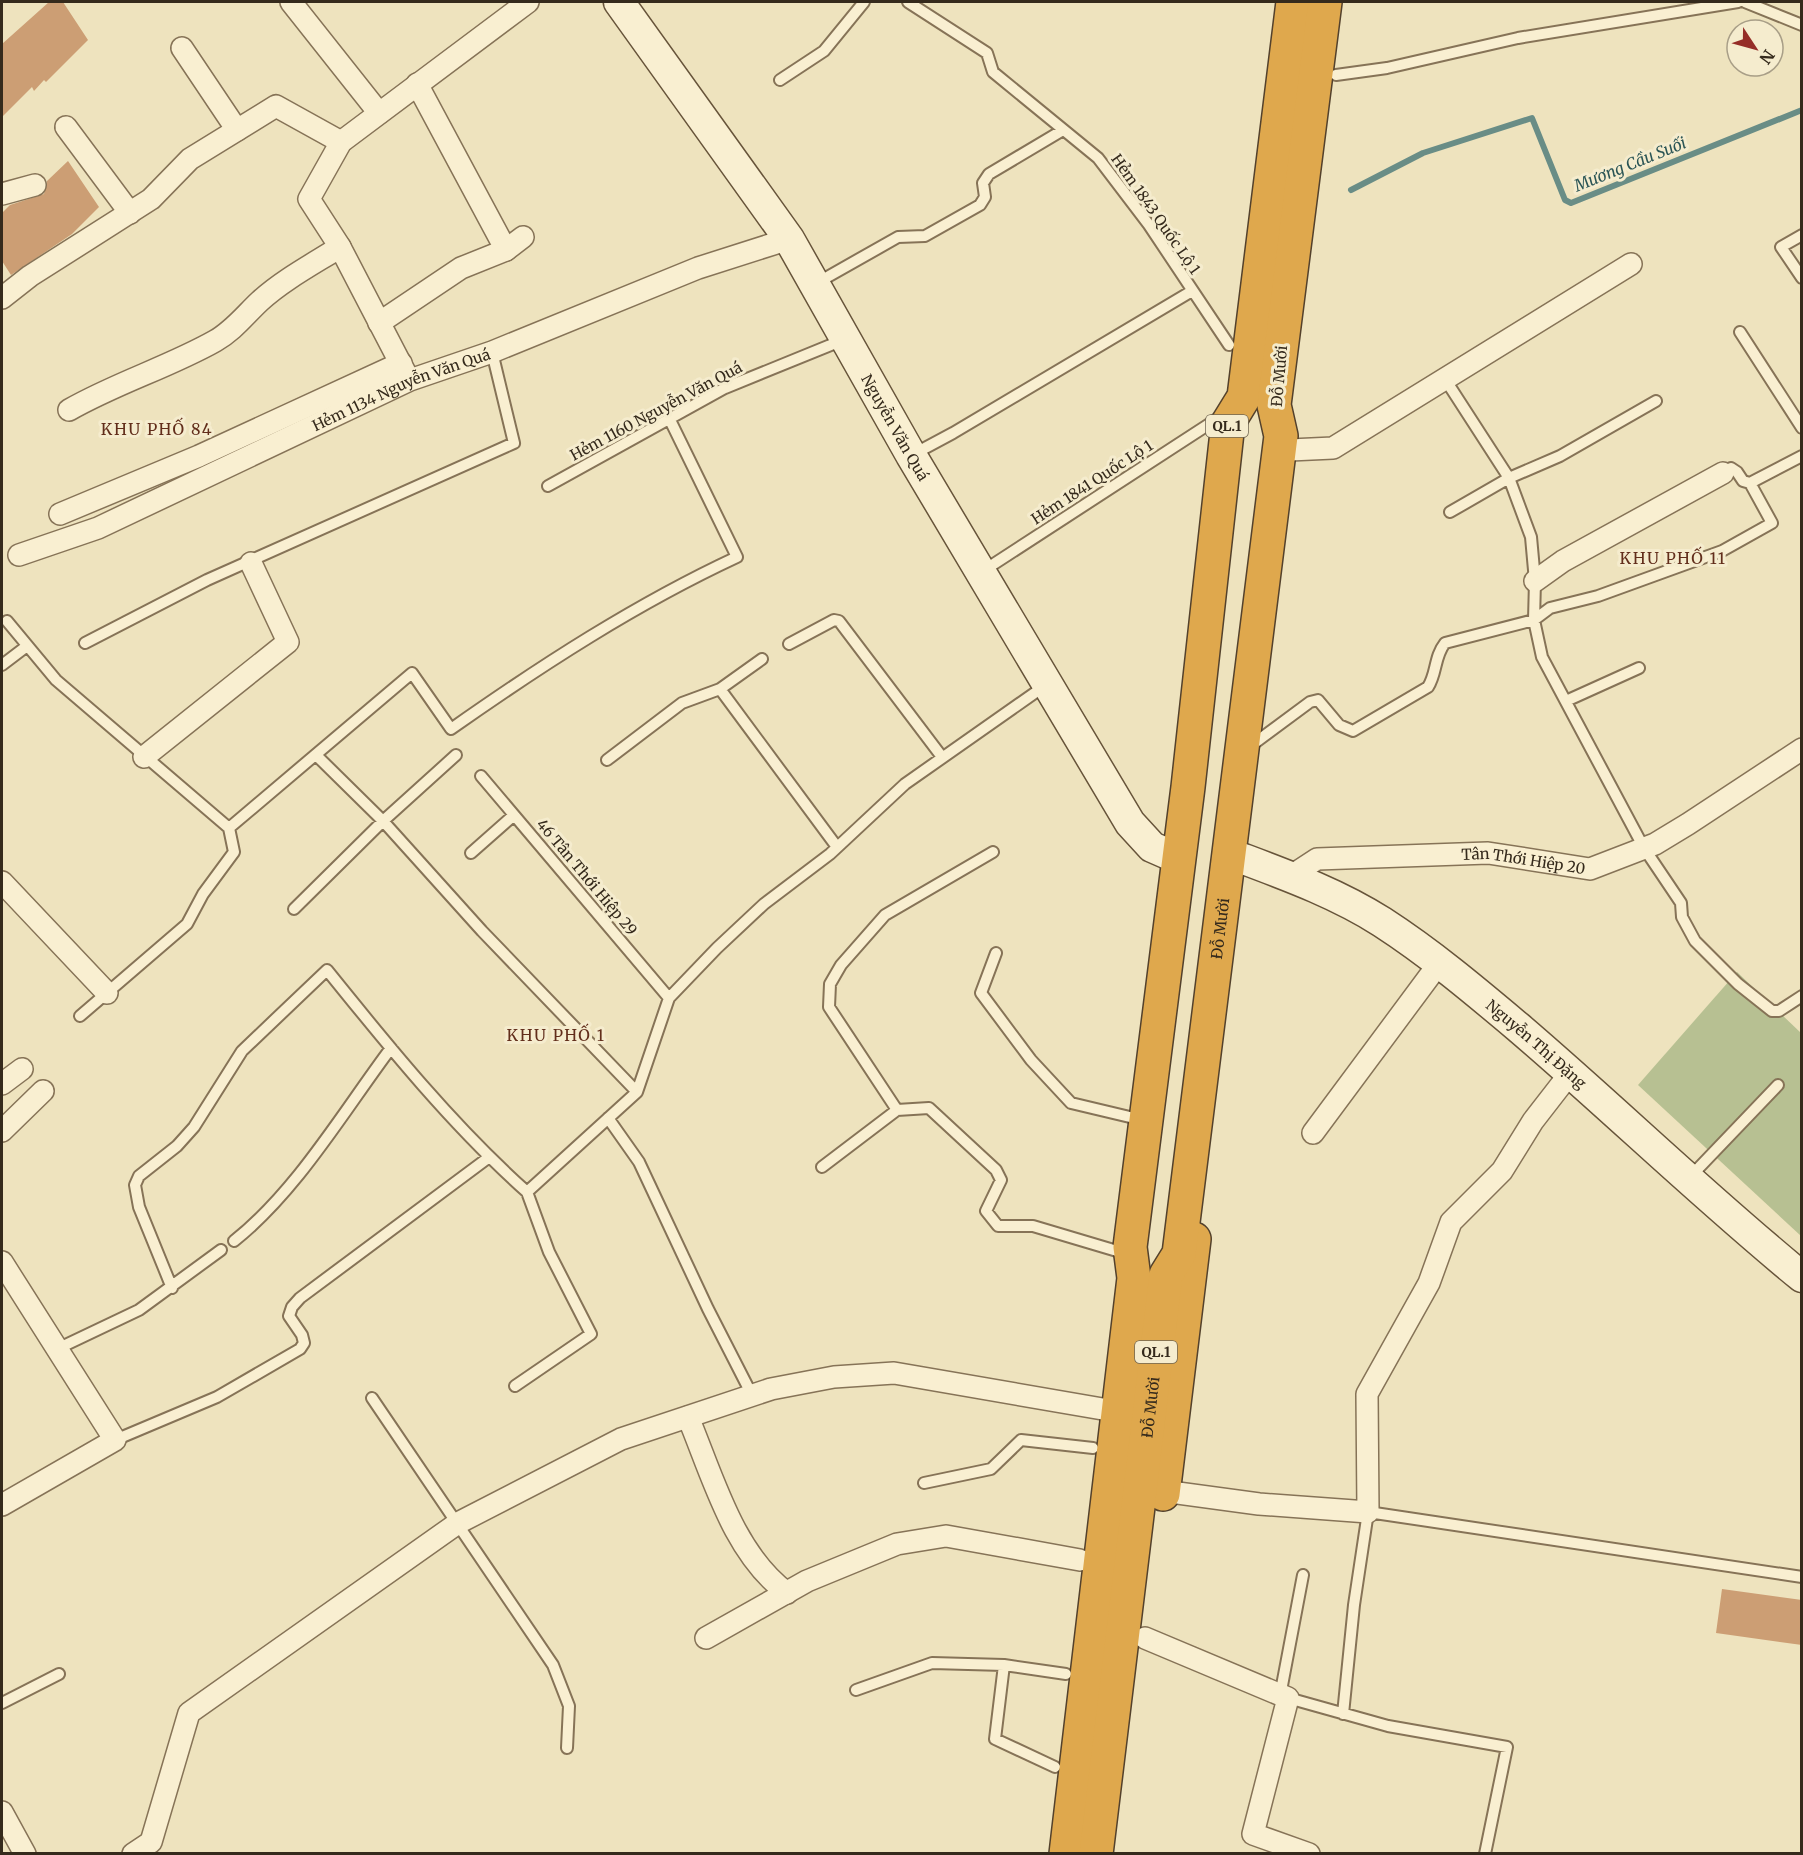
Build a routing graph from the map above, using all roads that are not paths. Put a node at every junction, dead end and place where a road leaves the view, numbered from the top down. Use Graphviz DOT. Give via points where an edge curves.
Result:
graph roads {
  1 [pos="291,2"];
  2 [pos="528,2"];
  3 [pos="619,2"];
  4 [pos="864,2"];
  5 [pos="908,2"];
  6 [pos="1273,2"];
  7 [pos="1293,2"];
  8 [pos="1325,2"];
  9 [pos="1345,2"];
  10 [pos="1738,2"];
  11 [pos="1745,2"];
  12 [pos="1802,25"];
  13 [pos="182,48"];
  14 [pos="1336,75"];
  15 [pos="780,80"];
  16 [pos="417,84"];
  17 [pos="379,113"];
  18 [pos="66,127"];
  19 [pos="237,130"];
  20 [pos="1063,130"];
  21 [pos="341,142"];
  22 [pos="34,184"];
  23 [pos="2,194"];
  24 [pos="130,213"];
  25 [pos="1802,235"];
  26 [pos="523,237"];
  27 [pos="789,239"];
  28 [pos="340,247"];
  29 [pos="506,250"];
  30 [pos="1631,264"];
  31 [pos="1802,278"];
  32 [pos="815,284"];
  33 [pos="1192,291"];
  34 [pos="2,298"];
  35 [pos="379,323"];
  36 [pos="1740,332"];
  37 [pos="846,339"];
  38 [pos="1229,345"];
  39 [pos="492,352"];
  40 [pos="405,372"];
  41 [pos="1445,379"];
  42 [pos="1656,401"];
  43 [pos="69,410"];
  44 [pos="1220,417"];
  45 [pos="670,420"];
  46 [pos="1802,428"];
  47 [pos="1290,450"];
  48 [pos="911,455"];
  49 [pos="1802,456"];
  50 [pos="1723,472"];
  51 [pos="1509,478"];
  52 [pos="1750,483"];
  53 [pos="548,486"];
  54 [pos="1450,512"];
  55 [pos="60,514"];
  56 [pos="19,555"];
  57 [pos="251,562"];
  58 [pos="981,572"];
  59 [pos="1535,581"];
  60 [pos="1534,620"];
  61 [pos="7,621"];
  62 [pos="86,643"];
  63 [pos="789,644"];
  64 [pos="27,646"];
  65 [pos="762,659"];
  66 [pos="2,665"];
  67 [pos="1639,668"];
  68 [pos="1046,685"];
  69 [pos="720,689"];
  70 [pos="1566,701"];
  71 [pos="1249,743"];
  72 [pos="1802,749"];
  73 [pos="456,755"];
  74 [pos="317,756"];
  75 [pos="144,757"];
  76 [pos="942,757"];
  77 [pos="607,760"];
  78 [pos="481,776"];
  79 [pos="514,815"];
  80 [pos="383,821"];
  81 [pos="229,828"];
  82 [pos="837,847"];
  83 [pos="1644,848"];
  84 [pos="993,852"];
  85 [pos="471,853"];
  86 [pos="1173,854"];
  87 [pos="1234,857"];
  88 [pos="1291,876"];
  89 [pos="2,882"];
  90 [pos="294,909"];
  91 [pos="996,953"];
  92 [pos="1440,962"];
  93 [pos="107,993"];
  94 [pos="1802,996"];
  95 [pos="669,998"];
  96 [pos="80,1016"];
  97 [pos="391,1048"];
  98 [pos="22,1069"];
  99 [pos="1571,1072"];
  100 [pos="2,1084"];
  101 [pos="1778,1085"];
  102 [pos="43,1091"];
  103 [pos="636,1092"];
  104 [pos="897,1110"];
  105 [pos="608,1118"];
  106 [pos="1134,1118"];
  107 [pos="2,1131"];
  108 [pos="1313,1133"];
  109 [pos="488,1158"];
  110 [pos="822,1167"];
  111 [pos="1688,1179"];
  112 [pos="527,1192"];
  113 [pos="234,1241"];
  114 [pos="222,1250"];
  115 [pos="1117,1251"];
  116 [pos="2,1262"];
  117 [pos="1798,1267"];
  118 [pos="172,1288"];
  119 [pos="57,1349"];
  120 [pos="515,1386"];
  121 [pos="752,1395"];
  122 [pos="372,1398"];
  123 [pos="1109,1410"];
  124 [pos="688,1417"];
  125 [pos="115,1440"];
  126 [pos="1093,1448"];
  127 [pos="924,1483"];
  128 [pos="1163,1491"];
  129 [pos="2,1505"];
  130 [pos="1368,1512"];
  131 [pos="458,1523"];
  132 [pos="1080,1560"];
  133 [pos="1303,1575"];
  134 [pos="1802,1576"];
  135 [pos="787,1593"];
  136 [pos="706,1638"];
  137 [pos="1145,1638"];
  138 [pos="1004,1665"];
  139 [pos="59,1674"];
  140 [pos="1066,1674"];
  141 [pos="856,1690"];
  142 [pos="1284,1697"];
  143 [pos="2,1703"];
  144 [pos="1343,1714"];
  145 [pos="567,1748"];
  146 [pos="1055,1767"];
  147 [pos="2,1812"];
  148 [pos="25,1854"];
  149 [pos="133,1854"];
  150 [pos="1044,1854"];
  151 [pos="1066,1854"];
  152 [pos="1096,1854"];
  153 [pos="1119,1854"];
  154 [pos="1309,1854"];
  155 [pos="1485,1854"];
  1 -- 17 [label="street"];
  2 -- 16 [label="street"];
  3 -- 27 [label="main road, Nguyễn Văn Quá"];
  4 -- 15 [label="lane" via="824,51"];
  5 -- 20 [label="lane, Hẻm 1843 Quốc Lộ 1" via="987,53 993,72"];
  6 -- 38 [label="highway, Đỗ Mười / QL.1"];
  7 -- 86 [label="highway, Đỗ Mười / QL.1" via="1244,397 1228,423 1188,787"];
  8 -- 71 [label="highway, Đỗ Mười / QL.1" via="1274,405 1281,436"];
  9 -- 14 [label="highway, Đỗ Mười / QL.1"];
  10 -- 14 [label="lane" via="1518,38 1387,68"];
  11 -- 12 [label="lane"];
  13 -- 19 [label="street"];
  14 -- 47 [label="highway, Đỗ Mười / QL.1"];
  16 -- 17 [label="street"];
  16 -- 29 [label="street"];
  17 -- 21 [label="street"];
  18 -- 24 [label="street"];
  19 -- 21 [label="street" via="276,106"];
  19 -- 24 [label="street" via="190,159 151,200"];
  20 -- 32 [label="lane" via="989,174 983,183 985,197 974,208 925,236 898,237"];
  20 -- 33 [label="lane, Hẻm 1843 Quốc Lộ 1" via="1098,158"];
  21 -- 28 [label="street" via="309,199"];
  22 -- 23 [label="street"];
  24 -- 34 [label="street"];
  25 -- 31 [label="lane" via="1781,247"];
  26 -- 29 [label="street"];
  27 -- 32 [label="main road, Nguyễn Văn Quá"];
  27 -- 39 [label="street, Hẻm 1134 Nguyễn Văn Quá" via="698,268"];
  28 -- 35 [label="street"];
  28 -- 43 [label="street" via="289,279 216,341 105,389"];
  29 -- 35 [label="street" via="460,268"];
  30 -- 41 [label="street"];
  32 -- 37 [label="main road, Nguyễn Văn Quá"];
  33 -- 38 [label="lane, Hẻm 1843 Quốc Lộ 1"];
  33 -- 48 [label="lane"];
  35 -- 40 [label="street"];
  36 -- 46 [label="lane"];
  37 -- 45 [label="lane, Hẻm 1160 Nguyễn Văn Quá" via="725,388"];
  37 -- 48 [label="main road, Nguyễn Văn Quá"];
  38 -- 44 [label="highway, Đỗ Mười / QL.1"];
  39 -- 40 [label="street, Hẻm 1134 Nguyễn Văn Quá"];
  39 -- 57 [label="lane" via="514,443 323,526"];
  40 -- 55 [label="street"];
  40 -- 56 [label="street, Hẻm 1134 Nguyễn Văn Quá" via="98,528"];
  41 -- 47 [label="street" via="1333,448"];
  41 -- 51 [label="lane"];
  42 -- 51 [label="lane" via="1560,456"];
  44 -- 58 [label="lane, Hẻm 1841 Quốc Lộ 1"];
  44 -- 86 [label="highway, Đỗ Mười / QL.1"];
  45 -- 53 [label="lane, Hẻm 1160 Nguyễn Văn Quá"];
  45 -- 74 [label="lane" via="737,557 683,582 556,658 451,729 412,673"];
  47 -- 71 [label="highway, Đỗ Mười / QL.1"];
  48 -- 58 [label="main road, Nguyễn Văn Quá"];
  49 -- 52 [label="lane"];
  50 -- 52 [label="lane" via="1735,469 1743,481"];
  50 -- 59 [label="street" via="1563,561"];
  51 -- 54 [label="lane"];
  51 -- 59 [label="lane" via="1531,537"];
  52 -- 60 [label="lane" via="1772,523 1722,551 1598,596 1550,608"];
  57 -- 62 [label="lane" via="207,580"];
  57 -- 75 [label="street" via="288,642"];
  58 -- 68 [label="main road, Nguyễn Văn Quá"];
  59 -- 60 [label="lane"];
  60 -- 70 [label="lane" via="1542,657"];
  60 -- 71 [label="lane" via="1445,643 1428,687 1353,731 1339,725 1318,700"];
  61 -- 64 [label="lane"];
  63 -- 76 [label="lane" via="839,621"];
  64 -- 66 [label="lane"];
  64 -- 75 [label="lane" via="56,680"];
  65 -- 69 [label="lane"];
  67 -- 70 [label="lane"];
  68 -- 76 [label="lane"];
  68 -- 86 [label="main road, Nguyễn Văn Quá" via="1130,823 1146,843"];
  69 -- 77 [label="lane" via="682,703"];
  69 -- 82 [label="lane"];
  70 -- 83 [label="lane"];
  71 -- 87 [label="highway, Đỗ Mười / QL.1"];
  72 -- 83 [label="street, Tân Thới Hiệp 20" via="1688,825"];
  73 -- 80 [label="lane"];
  74 -- 80 [label="lane"];
  74 -- 81 [label="lane"];
  75 -- 81 [label="lane"];
  76 -- 82 [label="lane" via="905,784"];
  78 -- 79 [label="lane, 46 Tân Thới Hiệp 29"];
  79 -- 85 [label="lane"];
  79 -- 95 [label="lane, 46 Tân Thới Hiệp 29"];
  80 -- 90 [label="lane"];
  80 -- 103 [label="lane"];
  81 -- 93 [label="lane" via="234,852 203,894 187,924"];
  82 -- 95 [label="lane" via="764,904"];
  83 -- 88 [label="street, Tân Thới Hiệp 20" via="1590,869 1488,853 1317,860"];
  83 -- 94 [label="lane" via="1681,903 1682,917 1695,941 1738,984 1772,1011 1779,1011"];
  84 -- 104 [label="lane" via="885,915 841,965 830,984 829,1007"];
  86 -- 106 [label="highway, Đỗ Mười / QL.1"];
  86 -- 123 [label="highway, Đỗ Mười / QL.1" via="1130,1247 1134,1278"];
  87 -- 88 [label="main road, Nguyễn Thị Đặng"];
  87 -- 128 [label="highway, Đỗ Mười / QL.1"];
  87 -- 152 [label="highway, Đỗ Mười / QL.1" via="1179,1254 1166,1275"];
  88 -- 92 [label="main road, Nguyễn Thị Đặng" via="1380,921"];
  89 -- 93 [label="street"];
  91 -- 106 [label="lane" via="981,993 1031,1060 1071,1103"];
  92 -- 99 [label="main road, Nguyễn Thị Đặng"];
  92 -- 108 [label="street"];
  93 -- 96 [label="lane"];
  95 -- 103 [label="lane"];
  97 -- 109 [label="lane"];
  97 -- 113 [label="lane" via="289,1187"];
  97 -- 118 [label="lane" via="327,970 242,1051 194,1127 139,1176 135,1185 139,1208"];
  98 -- 100 [label="street"];
  99 -- 111 [label="main road, Nguyễn Thị Đặng"];
  99 -- 130 [label="street" via="1533,1121 1502,1172 1451,1222 1430,1283 1367,1394"];
  101 -- 111 [label="lane"];
  102 -- 107 [label="street"];
  103 -- 105 [label="lane"];
  104 -- 110 [label="lane"];
  104 -- 115 [label="lane" via="929,1108 996,1170 1001,1180 986,1210 998,1226 1033,1226"];
  105 -- 112 [label="lane"];
  105 -- 121 [label="lane" via="639,1162"];
  106 -- 115 [label="highway, Đỗ Mười / QL.1"];
  109 -- 112 [label="lane"];
  109 -- 125 [label="lane" via="300,1298 290,1316 302,1335 304,1343 300,1349 217,1397"];
  111 -- 117 [label="main road, Nguyễn Thị Đặng"];
  112 -- 120 [label="lane" via="549,1252 591,1334"];
  114 -- 118 [label="lane"];
  115 -- 123 [label="highway, Đỗ Mười / QL.1"];
  116 -- 119 [label="street"];
  118 -- 119 [label="lane" via="130,1314"];
  119 -- 125 [label="street"];
  121 -- 123 [label="street" via="834,1377 894,1373"];
  121 -- 124 [label="street"];
  122 -- 131 [label="lane"];
  123 -- 126 [label="highway, Đỗ Mười / QL.1"];
  123 -- 151 [label="highway, Đỗ Mười / QL.1"];
  124 -- 131 [label="street" via="621,1439"];
  124 -- 135 [label="street" via="742,1545 768,1579"];
  125 -- 129 [label="street"];
  126 -- 127 [label="lane" via="1021,1440 991,1469"];
  126 -- 132 [label="highway, Đỗ Mười / QL.1"];
  128 -- 130 [label="street" via="1259,1504"];
  128 -- 137 [label="highway, Đỗ Mười / QL.1"];
  130 -- 134 [label="lane"];
  130 -- 144 [label="lane"];
  131 -- 145 [label="lane" via="553,1665 569,1706"];
  131 -- 149 [label="street" via="189,1713 151,1842"];
  132 -- 135 [label="street" via="946,1536 897,1544"];
  132 -- 140 [label="highway, Đỗ Mười / QL.1"];
  133 -- 142 [label="lane"];
  135 -- 136 [label="street"];
  137 -- 142 [label="street"];
  137 -- 153 [label="highway, Đỗ Mười / QL.1"];
  138 -- 140 [label="lane"];
  138 -- 141 [label="lane" via="932,1663"];
  138 -- 146 [label="lane" via="995,1739"];
  139 -- 143 [label="lane"];
  140 -- 146 [label="highway, Đỗ Mười / QL.1"];
  142 -- 144 [label="lane"];
  142 -- 154 [label="street" via="1253,1834"];
  144 -- 155 [label="lane" via="1507,1747"];
  146 -- 150 [label="highway, Đỗ Mười / QL.1"];
  147 -- 148 [label="street"];
}
